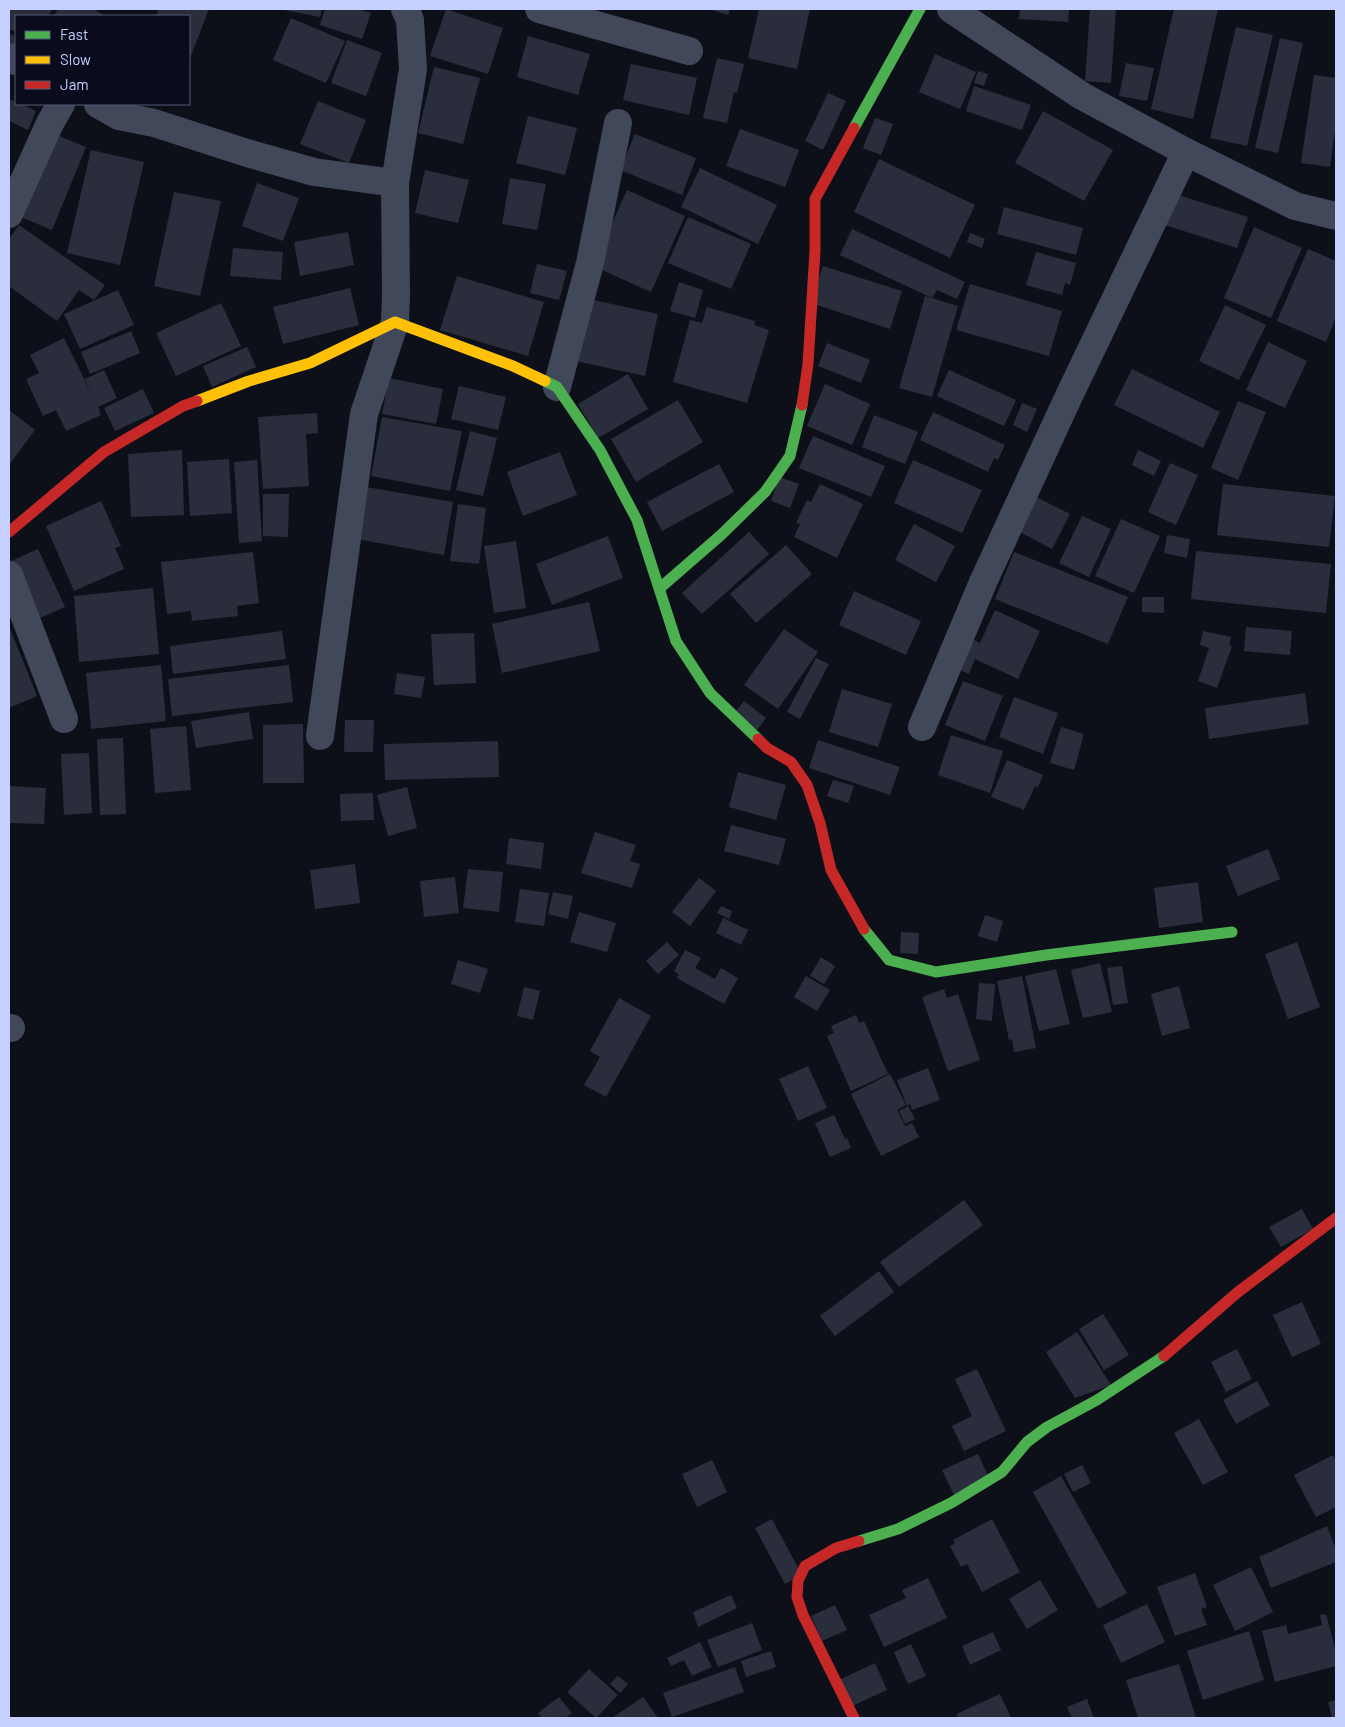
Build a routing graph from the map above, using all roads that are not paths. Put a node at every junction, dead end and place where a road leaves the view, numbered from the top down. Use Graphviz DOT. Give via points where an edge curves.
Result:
graph roads {
  1 [pos="405,9"];
  2 [pos="539,9"];
  3 [pos="920,9"];
  4 [pos="951,9"];
  5 [pos="689,51"];
  6 [pos="60,105"];
  7 [pos="100,105"];
  8 [pos="618,123"];
  9 [pos="1186,152"];
  10 [pos="395,183"];
  11 [pos="9,214"];
  12 [pos="1336,216"];
  13 [pos="395,322"];
  14 [pos="557,387"];
  15 [pos="9,532"];
  16 [pos="9,575"];
  17 [pos="660,588"];
  18 [pos="64,719"];
  19 [pos="922,727"];
  20 [pos="320,736"];
  21 [pos="1232,932"];
  22 [pos="1336,1218"];
  23 [pos="854,1718"];
  1 -- 10 [label="street" via="410,20 413,69"];
  2 -- 5 [label="street"];
  3 -- 17 [label="street" via="815,199 808,364 790,456 766,492"];
  4 -- 9 [label="street" via="1082,96"];
  6 -- 11 [label="street"];
  7 -- 10 [label="street" via="119,116 154,123 306,170"];
  8 -- 14 [label="street" via="590,263"];
  9 -- 12 [label="street" via="1295,206"];
  9 -- 19 [label="street" via="984,580"];
  10 -- 13 [label="street"];
  13 -- 14 [label="street" via="513,366"];
  13 -- 15 [label="street" via="310,363 249,380 183,406 104,452"];
  13 -- 20 [label="street" via="364,414"];
  14 -- 17 [label="street" via="600,450 636,520"];
  16 -- 18 [label="street"];
  17 -- 21 [label="street" via="676,641 710,693 767,748 792,762 807,785 831,870 864,930 889,960 936,972"];
  22 -- 23 [label="street" via="1238,1292 1166,1355 1097,1400 1047,1426 1027,1442 1002,1472 951,1503 898,1529 836,1548 805,1566 798,1581 797,1597"];
}
